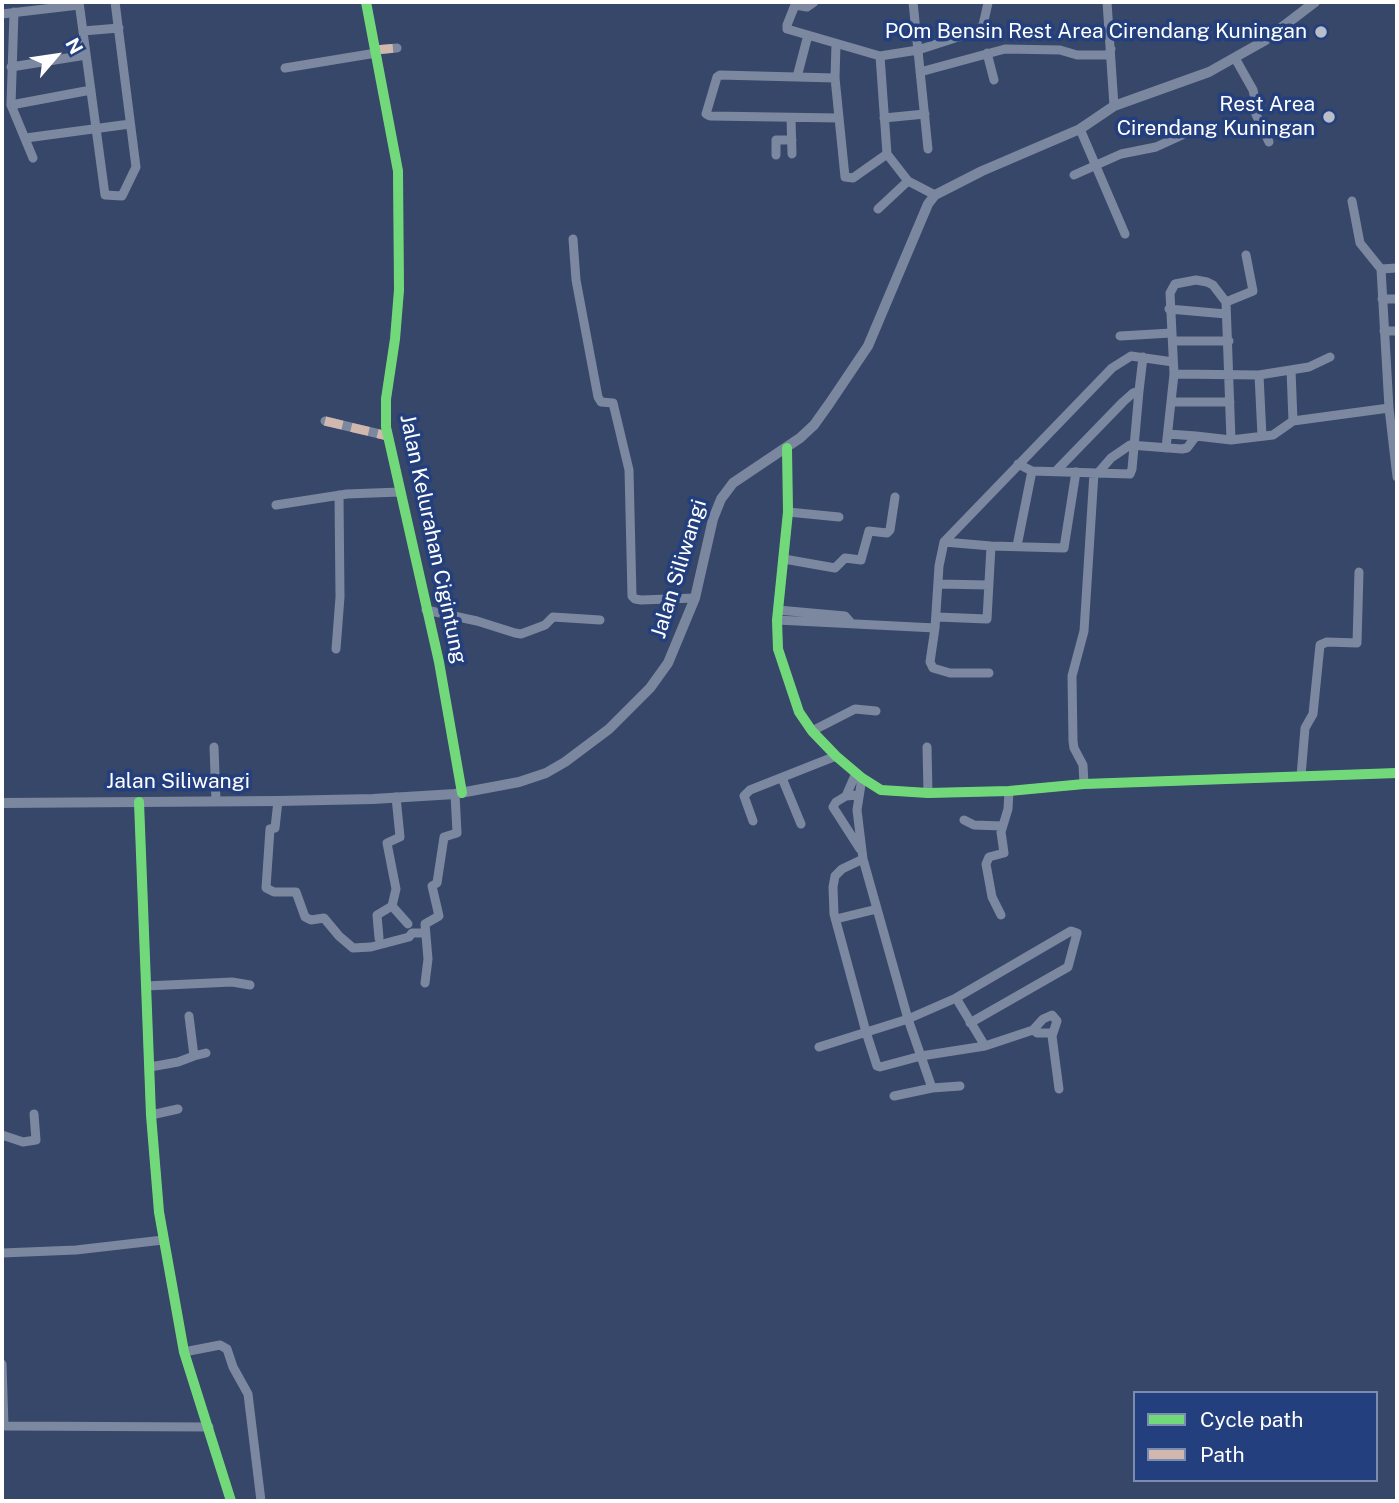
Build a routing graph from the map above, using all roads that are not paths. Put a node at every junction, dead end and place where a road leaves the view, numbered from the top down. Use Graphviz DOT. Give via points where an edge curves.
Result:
graph roads {
  1 [pos="115,2"];
  2 [pos="366,2"];
  3 [pos="814,2"];
  4 [pos="913,2"];
  5 [pos="1107,2"];
  6 [pos="1315,2"];
  7 [pos="988,3"];
  8 [pos="79,4"];
  9 [pos="14,12"];
  10 [pos="2,14"];
  11 [pos="119,28"];
  12 [pos="83,32"];
  13 [pos="808,35"];
  14 [pos="836,44"];
  15 [pos="397,48"];
  16 [pos="1111,49"];
  17 [pos="919,50"];
  18 [pos="376,52"];
  19 [pos="987,53"];
  20 [pos="86,55"];
  21 [pos="880,56"];
  22 [pos="1235,58"];
  23 [pos="11,67"];
  24 [pos="285,68"];
  25 [pos="920,72"];
  26 [pos="797,78"];
  27 [pos="835,78"];
  28 [pos="994,80"];
  29 [pos="91,90"];
  30 [pos="11,104"];
  31 [pos="1114,106"];
  32 [pos="925,114"];
  33 [pos="791,118"];
  34 [pos="839,118"];
  35 [pos="884,118"];
  36 [pos="130,124"];
  37 [pos="96,128"];
  38 [pos="1080,129"];
  39 [pos="1191,131"];
  40 [pos="26,138"];
  41 [pos="792,140"];
  42 [pos="1269,142"];
  43 [pos="928,149"];
  44 [pos="792,154"];
  45 [pos="887,154"];
  46 [pos="776,155"];
  47 [pos="33,158"];
  48 [pos="1097,164"];
  49 [pos="1074,175"];
  50 [pos="908,181"];
  51 [pos="935,195"];
  52 [pos="1352,201"];
  53 [pos="878,209"];
  54 [pos="1125,234"];
  55 [pos="573,239"];
  56 [pos="1246,255"];
  57 [pos="1397,268"];
  58 [pos="1381,269"];
  59 [pos="1382,299"];
  60 [pos="1397,299"];
  61 [pos="1226,302"];
  62 [pos="1169,309"];
  63 [pos="1226,314"];
  64 [pos="1384,331"];
  65 [pos="1397,331"];
  66 [pos="1120,336"];
  67 [pos="1172,337"];
  68 [pos="1228,341"];
  69 [pos="1143,357"];
  70 [pos="1330,357"];
  71 [pos="1173,362"];
  72 [pos="1291,370"];
  73 [pos="1174,374"];
  74 [pos="1229,374"];
  75 [pos="1259,375"];
  76 [pos="1139,391"];
  77 [pos="1394,397"];
  78 [pos="1172,402"];
  79 [pos="1230,402"];
  80 [pos="1389,408"];
  81 [pos="325,421"];
  82 [pos="1293,421"];
  83 [pos="1395,430"];
  84 [pos="1168,434"];
  85 [pos="388,436"];
  86 [pos="1196,436"];
  87 [pos="1262,436"];
  88 [pos="1231,440"];
  89 [pos="1133,446"];
  90 [pos="787,448"];
  91 [pos="1166,448"];
  92 [pos="1396,456"];
  93 [pos="1018,464"];
  94 [pos="1032,471"];
  95 [pos="1056,471"];
  96 [pos="1076,471"];
  97 [pos="1096,473"];
  98 [pos="1397,477"];
  99 [pos="400,492"];
  100 [pos="339,495"];
  101 [pos="895,497"];
  102 [pos="276,505"];
  103 [pos="788,512"];
  104 [pos="839,517"];
  105 [pos="944,542"];
  106 [pos="991,546"];
  107 [pos="1017,546"];
  108 [pos="784,559"];
  109 [pos="1359,572"];
  110 [pos="938,584"];
  111 [pos="989,585"];
  112 [pos="695,598"];
  113 [pos="426,610"];
  114 [pos="778,610"];
  115 [pos="936,617"];
  116 [pos="600,620"];
  117 [pos="777,620"];
  118 [pos="852,624"];
  119 [pos="935,628"];
  120 [pos="336,649"];
  121 [pos="989,673"];
  122 [pos="876,711"];
  123 [pos="812,731"];
  124 [pos="214,747"];
  125 [pos="927,747"];
  126 [pos="836,756"];
  127 [pos="1397,773"];
  128 [pos="859,776"];
  129 [pos="1301,776"];
  130 [pos="782,778"];
  131 [pos="1084,784"];
  132 [pos="1009,791"];
  133 [pos="458,793"];
  134 [pos="928,793"];
  135 [pos="858,794"];
  136 [pos="846,796"];
  137 [pos="396,797"];
  138 [pos="216,801"];
  139 [pos="278,801"];
  140 [pos="139,802"];
  141 [pos="2,803"];
  142 [pos="964,820"];
  143 [pos="753,821"];
  144 [pos="802,824"];
  145 [pos="1002,826"];
  146 [pos="862,855"];
  147 [pos="392,906"];
  148 [pos="877,909"];
  149 [pos="1001,915"];
  150 [pos="836,919"];
  151 [pos="408,924"];
  152 [pos="425,933"];
  153 [pos="379,938"];
  154 [pos="425,984"];
  155 [pos="250,985"];
  156 [pos="146,986"];
  157 [pos="956,998"];
  158 [pos="189,1016"];
  159 [pos="908,1019"];
  160 [pos="970,1023"];
  161 [pos="1033,1030"];
  162 [pos="866,1032"];
  163 [pos="1053,1033"];
  164 [pos="985,1046"];
  165 [pos="819,1047"];
  166 [pos="206,1052"];
  167 [pos="194,1056"];
  168 [pos="921,1056"];
  169 [pos="150,1067"];
  170 [pos="960,1086"];
  171 [pos="932,1088"];
  172 [pos="1059,1089"];
  173 [pos="894,1096"];
  174 [pos="178,1110"];
  175 [pos="34,1114"];
  176 [pos="151,1115"];
  177 [pos="2,1135"];
  178 [pos="163,1240"];
  179 [pos="2,1253"];
  180 [pos="184,1352"];
  181 [pos="2,1364"];
  182 [pos="3,1426"];
  183 [pos="209,1427"];
  184 [pos="231,1501"];
  185 [pos="261,1501"];
  1 -- 11 [label="street"];
  2 -- 18 [label="street, Jalan Kelurahan Cigintung"];
  3 -- 13 [label="street" via="807,7 795,5 786,25 790,31"];
  4 -- 17 [label="street"];
  5 -- 16 [label="street"];
  6 -- 22 [label="main road"];
  7 -- 17 [label="street" via="981,28"];
  8 -- 9 [label="street"];
  8 -- 12 [label="street"];
  9 -- 10 [label="street"];
  9 -- 23 [label="street"];
  11 -- 12 [label="street"];
  11 -- 36 [label="street"];
  12 -- 20 [label="street"];
  13 -- 14 [label="street"];
  13 -- 26 [label="street"];
  14 -- 21 [label="street"];
  14 -- 27 [label="street"];
  15 -- 18 [label="street"];
  16 -- 19 [label="street" via="1108,55 1005,49"];
  16 -- 31 [label="street"];
  17 -- 21 [label="street"];
  17 -- 25 [label="street"];
  18 -- 24 [label="street"];
  18 -- 85 [label="street, Jalan Kelurahan Cigintung" via="398,171 399,290 386,399"];
  19 -- 25 [label="street"];
  19 -- 28 [label="street"];
  20 -- 23 [label="street"];
  20 -- 29 [label="street"];
  21 -- 35 [label="street"];
  22 -- 31 [label="main road"];
  22 -- 42 [label="street" via="1253,90 1253,108"];
  23 -- 30 [label="street"];
  25 -- 32 [label="street"];
  26 -- 27 [label="street"];
  26 -- 33 [label="street" via="720,75 706,114"];
  27 -- 34 [label="street"];
  29 -- 30 [label="street"];
  29 -- 37 [label="street"];
  30 -- 40 [label="street"];
  31 -- 38 [label="main road"];
  32 -- 35 [label="street"];
  32 -- 43 [label="street"];
  33 -- 34 [label="street"];
  33 -- 41 [label="street"];
  34 -- 45 [label="street" via="845,177 853,178"];
  35 -- 45 [label="street"];
  36 -- 37 [label="street"];
  36 -- 37 [label="street" via="136,167 122,196 105,195"];
  37 -- 40 [label="street"];
  38 -- 48 [label="street"];
  38 -- 51 [label="main road"];
  39 -- 48 [label="street" via="1156,147 1135,149"];
  40 -- 47 [label="street"];
  41 -- 44 [label="street"];
  41 -- 46 [label="street" via="776,140"];
  45 -- 50 [label="street"];
  48 -- 49 [label="street"];
  48 -- 54 [label="street"];
  50 -- 51 [label="street"];
  50 -- 53 [label="street"];
  51 -- 90 [label="main road, Jalan Siliwangi" via="868,346 814,425"];
  52 -- 58 [label="street" via="1360,243"];
  55 -- 112 [label="street" via="598,397 601,402 613,403 629,470 632,596 641,600"];
  56 -- 61 [label="street" via="1253,291"];
  57 -- 58 [label="street"];
  58 -- 59 [label="street"];
  59 -- 60 [label="street"];
  59 -- 64 [label="street"];
  61 -- 62 [label="street" via="1213,285 1196,280 1172,287"];
  61 -- 63 [label="street"];
  62 -- 63 [label="street"];
  62 -- 67 [label="street"];
  63 -- 68 [label="street"];
  64 -- 65 [label="street"];
  64 -- 77 [label="street"];
  66 -- 67 [label="street"];
  67 -- 68 [label="street"];
  67 -- 71 [label="street"];
  68 -- 74 [label="street"];
  69 -- 71 [label="street"];
  69 -- 76 [label="street"];
  69 -- 93 [label="street" via="1131,356 1111,368"];
  70 -- 72 [label="street"];
  71 -- 73 [label="street"];
  72 -- 75 [label="street"];
  72 -- 82 [label="street"];
  73 -- 74 [label="street"];
  73 -- 78 [label="street"];
  74 -- 75 [label="street"];
  74 -- 79 [label="street"];
  75 -- 87 [label="street"];
  76 -- 89 [label="street"];
  76 -- 95 [label="street"];
  77 -- 80 [label="street"];
  78 -- 79 [label="street"];
  78 -- 84 [label="street"];
  79 -- 88 [label="street"];
  80 -- 82 [label="street"];
  80 -- 83 [label="street"];
  81 -- 85 [label="street"];
  82 -- 87 [label="street" via="1273,435"];
  83 -- 92 [label="street"];
  84 -- 86 [label="street"];
  84 -- 91 [label="street"];
  85 -- 99 [label="street, Jalan Kelurahan Cigintung"];
  86 -- 88 [label="street"];
  86 -- 91 [label="street" via="1187,447"];
  87 -- 88 [label="street"];
  89 -- 91 [label="street"];
  89 -- 97 [label="street" via="1120,451"];
  89 -- 97 [label="street" via="1130,474"];
  90 -- 103 [label="street"];
  90 -- 112 [label="main road, Jalan Siliwangi" via="733,483 721,499"];
  92 -- 98 [label="street"];
  93 -- 94 [label="street"];
  93 -- 105 [label="street"];
  94 -- 95 [label="street"];
  94 -- 107 [label="street"];
  95 -- 96 [label="street"];
  96 -- 97 [label="street"];
  96 -- 107 [label="street" via="1065,547"];
  97 -- 131 [label="street" via="1084,631 1072,676 1073,741 1082,760"];
  99 -- 100 [label="street"];
  99 -- 113 [label="street, Jalan Kelurahan Cigintung"];
  100 -- 102 [label="street"];
  100 -- 120 [label="street"];
  101 -- 108 [label="street" via="890,530 869,531 861,560 845,558 835,568"];
  103 -- 104 [label="street"];
  103 -- 108 [label="street"];
  105 -- 106 [label="street"];
  105 -- 110 [label="street"];
  106 -- 107 [label="street"];
  106 -- 111 [label="street"];
  108 -- 114 [label="street"];
  109 -- 129 [label="street" via="1357,643 1320,645"];
  110 -- 111 [label="street"];
  110 -- 115 [label="street"];
  111 -- 115 [label="street" via="987,619"];
  112 -- 133 [label="main road, Jalan Siliwangi" via="668,663 610,729 546,773"];
  113 -- 116 [label="street" via="521,634 553,617"];
  113 -- 133 [label="street, Jalan Kelurahan Cigintung" via="439,662"];
  114 -- 117 [label="street"];
  114 -- 118 [label="street" via="845,617"];
  115 -- 119 [label="street"];
  117 -- 118 [label="street"];
  117 -- 123 [label="street" via="783,667 799,712"];
  118 -- 119 [label="street"];
  119 -- 121 [label="street" via="933,668"];
  122 -- 123 [label="street" via="855,709"];
  123 -- 126 [label="street"];
  124 -- 138 [label="street"];
  125 -- 134 [label="street"];
  126 -- 128 [label="street"];
  126 -- 130 [label="street"];
  127 -- 129 [label="street"];
  128 -- 134 [label="street" via="881,790"];
  128 -- 135 [label="street"];
  128 -- 136 [label="street"];
  129 -- 131 [label="street"];
  130 -- 143 [label="street" via="746,793"];
  130 -- 144 [label="street"];
  131 -- 132 [label="street"];
  132 -- 134 [label="street"];
  132 -- 145 [label="street"];
  133 -- 137 [label="main road, Jalan Siliwangi"];
  133 -- 152 [label="street, Jalan Kelurahan Cigintung" via="457,833 444,837 438,883 432,886 439,916 425,924"];
  135 -- 136 [label="street"];
  135 -- 146 [label="street"];
  136 -- 146 [label="street" via="834,809"];
  137 -- 139 [label="main road, Jalan Siliwangi"];
  137 -- 147 [label="street" via="400,836 387,843 396,889"];
  138 -- 139 [label="main road, Jalan Siliwangi"];
  138 -- 140 [label="main road, Jalan Siliwangi"];
  139 -- 152 [label="street" via="275,828 270,829 266,888 295,892 306,919 324,918 353,948"];
  140 -- 141 [label="main road, Jalan Siliwangi"];
  140 -- 156 [label="street"];
  142 -- 145 [label="street"];
  145 -- 149 [label="street" via="1004,853 989,857 986,863 992,897"];
  146 -- 148 [label="street"];
  146 -- 150 [label="street" via="835,876"];
  147 -- 151 [label="street"];
  147 -- 153 [label="street" via="377,915"];
  148 -- 150 [label="street"];
  148 -- 159 [label="street"];
  150 -- 162 [label="street"];
  152 -- 154 [label="street"];
  155 -- 156 [label="street"];
  156 -- 169 [label="street"];
  157 -- 159 [label="street"];
  157 -- 160 [label="street"];
  157 -- 160 [label="street" via="1071,931 1077,933 1068,967"];
  158 -- 167 [label="street"];
  159 -- 162 [label="street"];
  159 -- 168 [label="street"];
  160 -- 164 [label="street"];
  161 -- 163 [label="street"];
  161 -- 163 [label="street" via="1052,1015 1057,1021"];
  161 -- 164 [label="street"];
  162 -- 165 [label="street"];
  162 -- 168 [label="street" via="879,1067"];
  163 -- 172 [label="street"];
  164 -- 168 [label="street"];
  166 -- 167 [label="street"];
  167 -- 169 [label="street"];
  168 -- 171 [label="street"];
  169 -- 176 [label="street"];
  170 -- 171 [label="street"];
  171 -- 173 [label="street"];
  174 -- 176 [label="street"];
  175 -- 177 [label="street" via="36,1140 23,1142"];
  176 -- 178 [label="street"];
  178 -- 179 [label="street"];
  178 -- 180 [label="street"];
  180 -- 183 [label="street"];
  180 -- 185 [label="street" via="220,1345 227,1349 248,1394"];
  181 -- 182 [label="street"];
  182 -- 183 [label="street"];
  183 -- 184 [label="street"];
}
